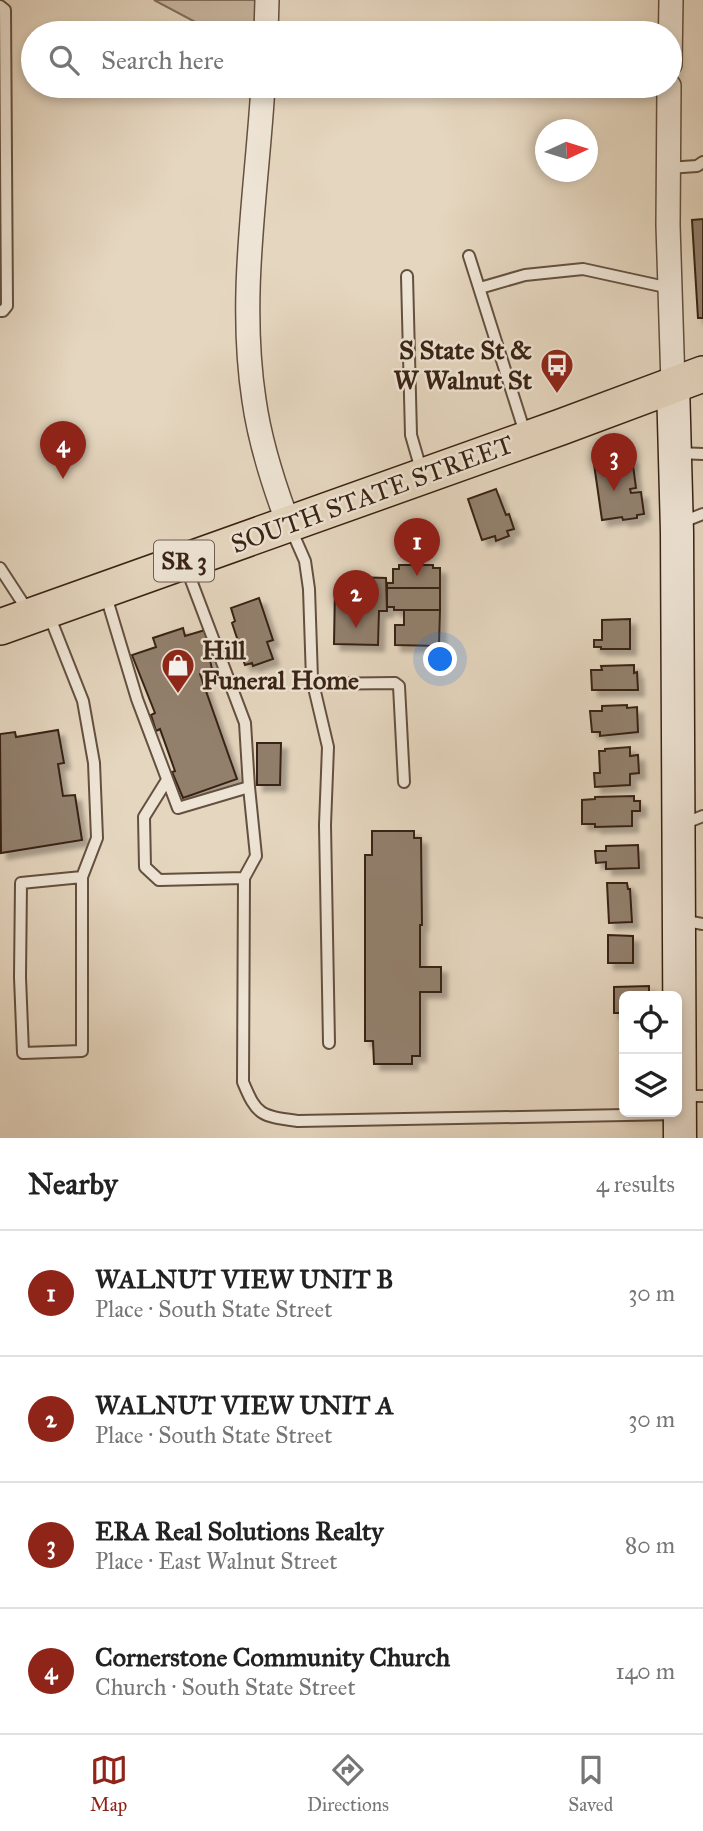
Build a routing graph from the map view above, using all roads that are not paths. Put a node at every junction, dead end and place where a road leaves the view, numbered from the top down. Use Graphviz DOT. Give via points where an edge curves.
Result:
graph roads {
  1 [pos="267,0"];
  2 [pos="671,0"];
  3 [pos="0,6"];
  4 [pos="266,21"];
  5 [pos="671,21"];
  6 [pos="262,98"];
  7 [pos="670,98"];
  8 [pos="701,166"];
  9 [pos="668,168"];
  10 [pos="469,256"];
  11 [pos="407,276"];
  12 [pos="480,288"];
  13 [pos="670,288"];
  14 [pos="0,312"];
  15 [pos="688,379"];
  16 [pos="527,439"];
  17 [pos="689,454"];
  18 [pos="422,476"];
  19 [pos="690,519"];
  20 [pos="288,523"];
  21 [pos="184,561"];
  22 [pos="0,568"];
  23 [pos="105,590"];
  24 [pos="26,618"];
  25 [pos="313,684"];
  26 [pos="167,780"];
  27 [pos="404,782"];
  28 [pos="249,787"];
  29 [pos="690,821"];
  30 [pos="82,877"];
  31 [pos="244,878"];
  32 [pos="691,922"];
  33 [pos="328,1044"];
  34 [pos="686,1111"];
  1 -- 4 [label="street"];
  2 -- 5 [label="street"];
  3 -- 14 [label="lane" via="5,10 7,279 7,306"];
  6 -- 20 [label="street" via="247,320 254,400 270,473"];
  7 -- 9 [label="street"];
  8 -- 9 [label="lane"];
  9 -- 13 [label="street"];
  10 -- 12 [label="lane"];
  11 -- 18 [label="lane" via="411,435"];
  12 -- 13 [label="lane" via="525,275 583,269"];
  12 -- 16 [label="lane"];
  13 -- 15 [label="street"];
  15 -- 16 [label="main road, SOUTH STATE STREET / SR 3"];
  15 -- 17 [label="main road"];
  16 -- 18 [label="main road, SOUTH STATE STREET / SR 3"];
  17 -- 19 [label="main road"];
  18 -- 20 [label="main road, SOUTH STATE STREET / SR 3"];
  19 -- 29 [label="main road"];
  20 -- 21 [label="main road, SOUTH STATE STREET / SR 3"];
  20 -- 25 [label="lane" via="305,561"];
  21 -- 23 [label="main road, SOUTH STATE STREET / SR 3"];
  21 -- 28 [label="lane" via="245,723"];
  22 -- 24 [label="lane"];
  23 -- 24 [label="main road, SOUTH STATE STREET / SR 3"];
  23 -- 26 [label="lane"];
  24 -- 30 [label="lane" via="83,701 94,763 97,838"];
  25 -- 27 [label="lane" via="399,686"];
  25 -- 33 [label="lane" via="328,747"];
  26 -- 28 [label="lane" via="178,808"];
  26 -- 31 [label="lane" via="144,817 145,867 159,880"];
  28 -- 31 [label="lane" via="256,856"];
  29 -- 32 [label="main road"];
  30 -- 30 [label="lane" via="21,883 23,1054 82,1051"];
  31 -- 34 [label="lane" via="243,1082 254,1107 272,1118 311,1121"];
  32 -- 34 [label="main road"];
}
